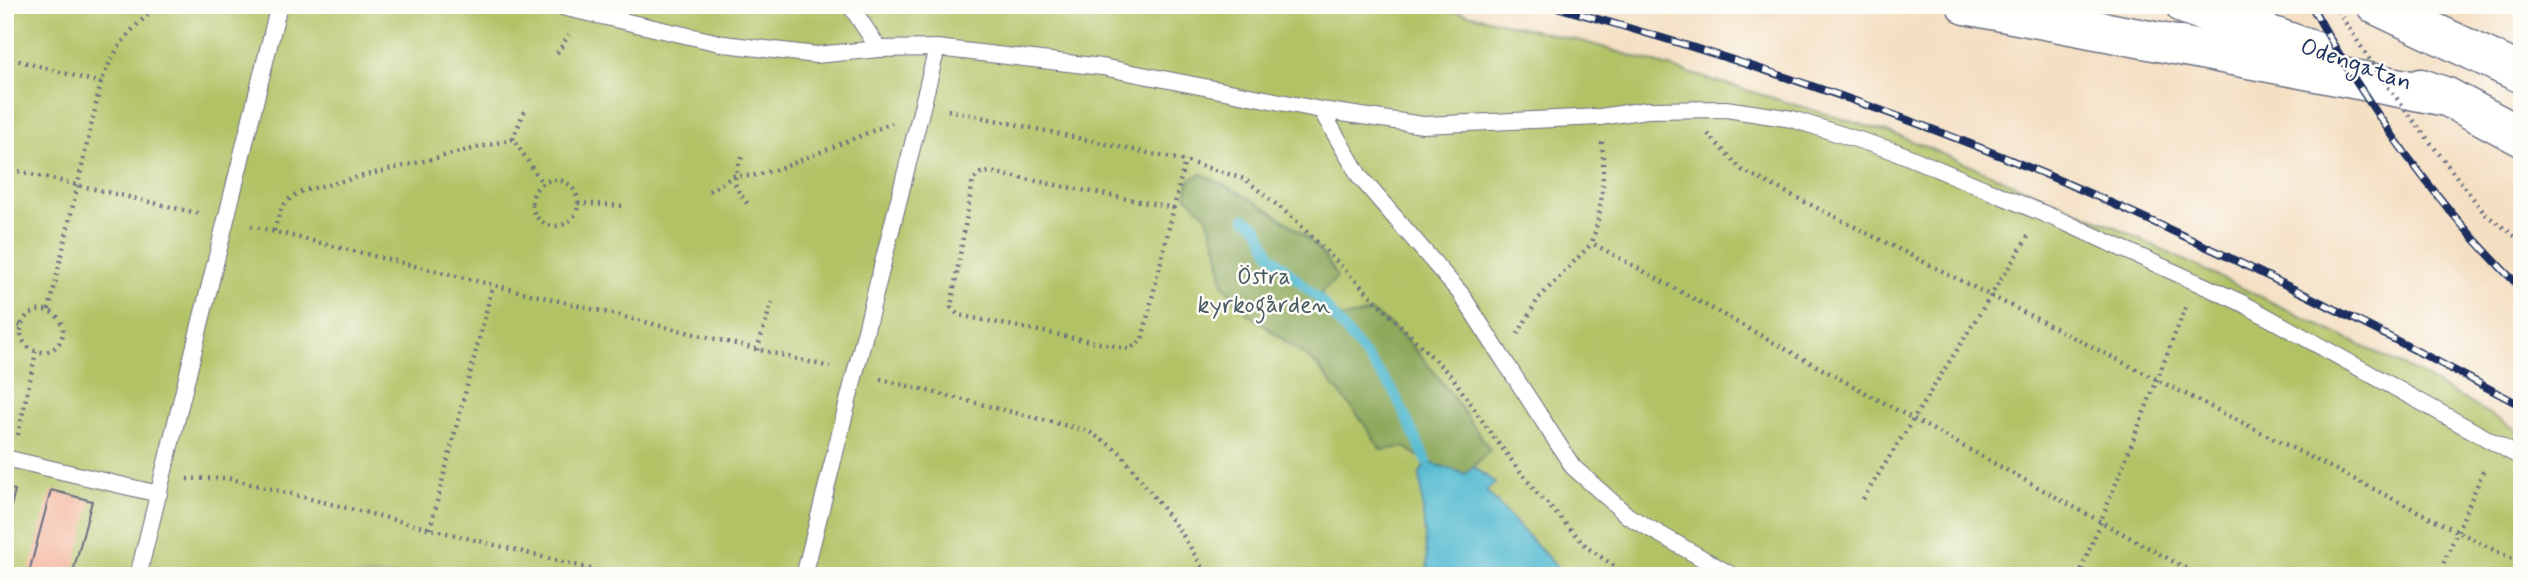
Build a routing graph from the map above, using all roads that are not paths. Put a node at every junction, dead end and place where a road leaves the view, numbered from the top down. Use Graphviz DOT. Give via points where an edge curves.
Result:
graph roads {
  1 [pos="279,5"];
  2 [pos="553,5"];
  3 [pos="850,5"];
  4 [pos="1966,5"];
  5 [pos="2185,5"];
  6 [pos="2376,5"];
  7 [pos="937,48"];
  8 [pos="879,49"];
  9 [pos="2522,74"];
  10 [pos="2447,97"];
  11 [pos="1321,110"];
  12 [pos="2522,136"];
  13 [pos="9,458"];
  14 [pos="2522,458"];
  15 [pos="160,487"];
  16 [pos="138,576"];
  17 [pos="804,576"];
  18 [pos="1733,576"];
  1 -- 15 [label="lane"];
  2 -- 8 [label="lane" via="724,44 816,55"];
  3 -- 8 [label="lane"];
  4 -- 10 [label="main road"];
  5 -- 10 [label="main road, Odengatan"];
  6 -- 9 [label="main road"];
  7 -- 8 [label="lane"];
  7 -- 11 [label="lane" via="1102,67"];
  7 -- 17 [label="lane"];
  10 -- 12 [label="main road, Odengatan"];
  11 -- 14 [label="lane" via="1423,125 1600,117 1647,110 1726,109 1792,119 1897,152 2242,303"];
  11 -- 18 [label="lane" via="1360,177 1461,294 1573,467 1628,516"];
  13 -- 15 [label="lane"];
  15 -- 16 [label="lane"];
}
